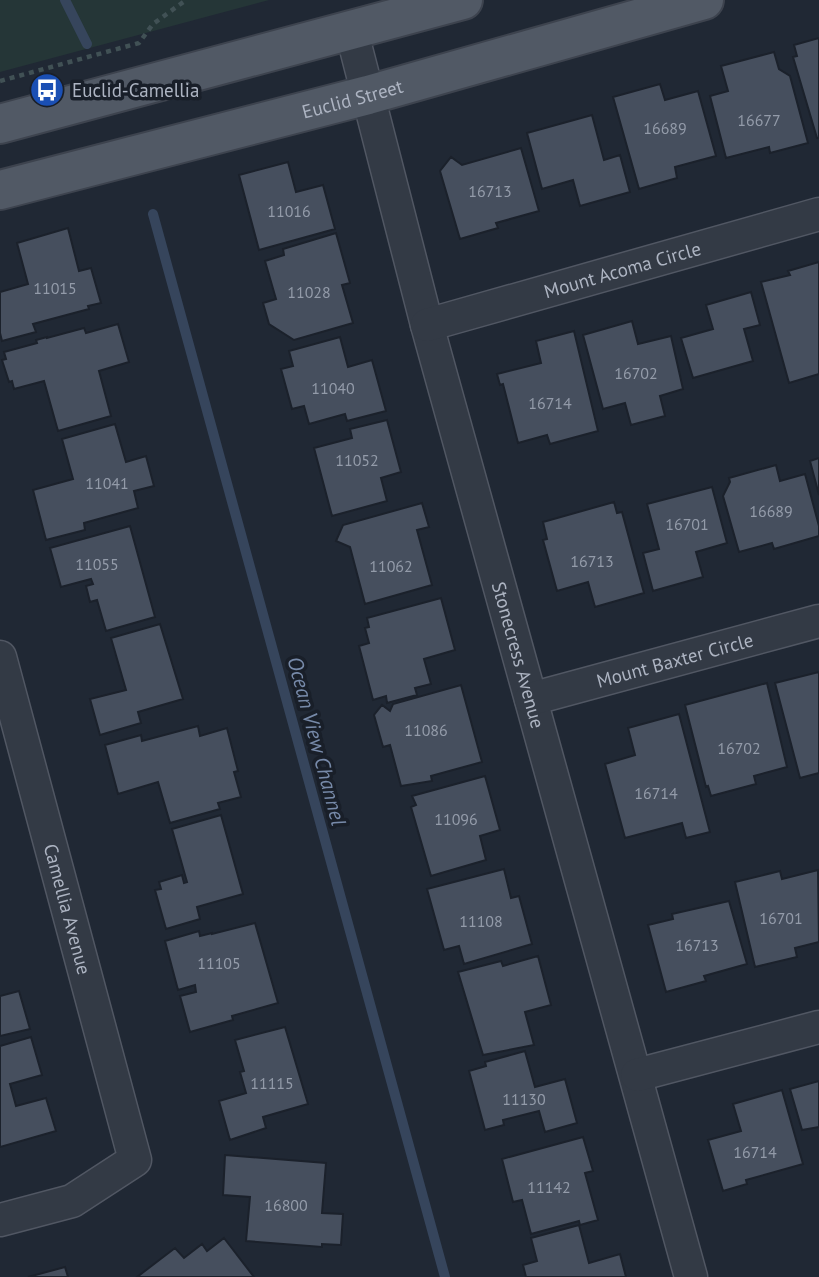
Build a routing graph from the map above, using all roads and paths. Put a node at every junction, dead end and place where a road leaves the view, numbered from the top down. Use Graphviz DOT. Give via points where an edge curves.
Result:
graph roads {
  1 [pos="186,0"];
  2 [pos="463,0"];
  3 [pos="704,0"];
  4 [pos="351,29"];
  5 [pos="0,81"];
  6 [pos="368,94"];
  7 [pos="0,124"];
  8 [pos="0,190"];
  9 [pos="819,214"];
  10 [pos="427,325"];
  11 [pos="819,621"];
  12 [pos="0,657"];
  13 [pos="531,699"];
  14 [pos="819,1027"];
  15 [pos="637,1075"];
  16 [pos="0,1220"];
  17 [pos="691,1277"];
  1 -- 5 [label="path" via="153,24 139,43"];
  2 -- 4 [label="main road"];
  3 -- 6 [label="main road, Euclid Street"];
  4 -- 6 [label="street, Stonecress Avenue"];
  4 -- 7 [label="main road"];
  6 -- 8 [label="main road, Euclid Street"];
  6 -- 10 [label="street, Stonecress Avenue"];
  9 -- 10 [label="street, Mount Acoma Circle"];
  10 -- 13 [label="street, Stonecress Avenue"];
  11 -- 13 [label="street, Mount Baxter Circle"];
  12 -- 16 [label="street, Camellia Avenue" via="135,1160 72,1201"];
  13 -- 15 [label="street, Stonecress Avenue"];
  14 -- 15 [label="street"];
  15 -- 17 [label="street, Stonecress Avenue"];
}
